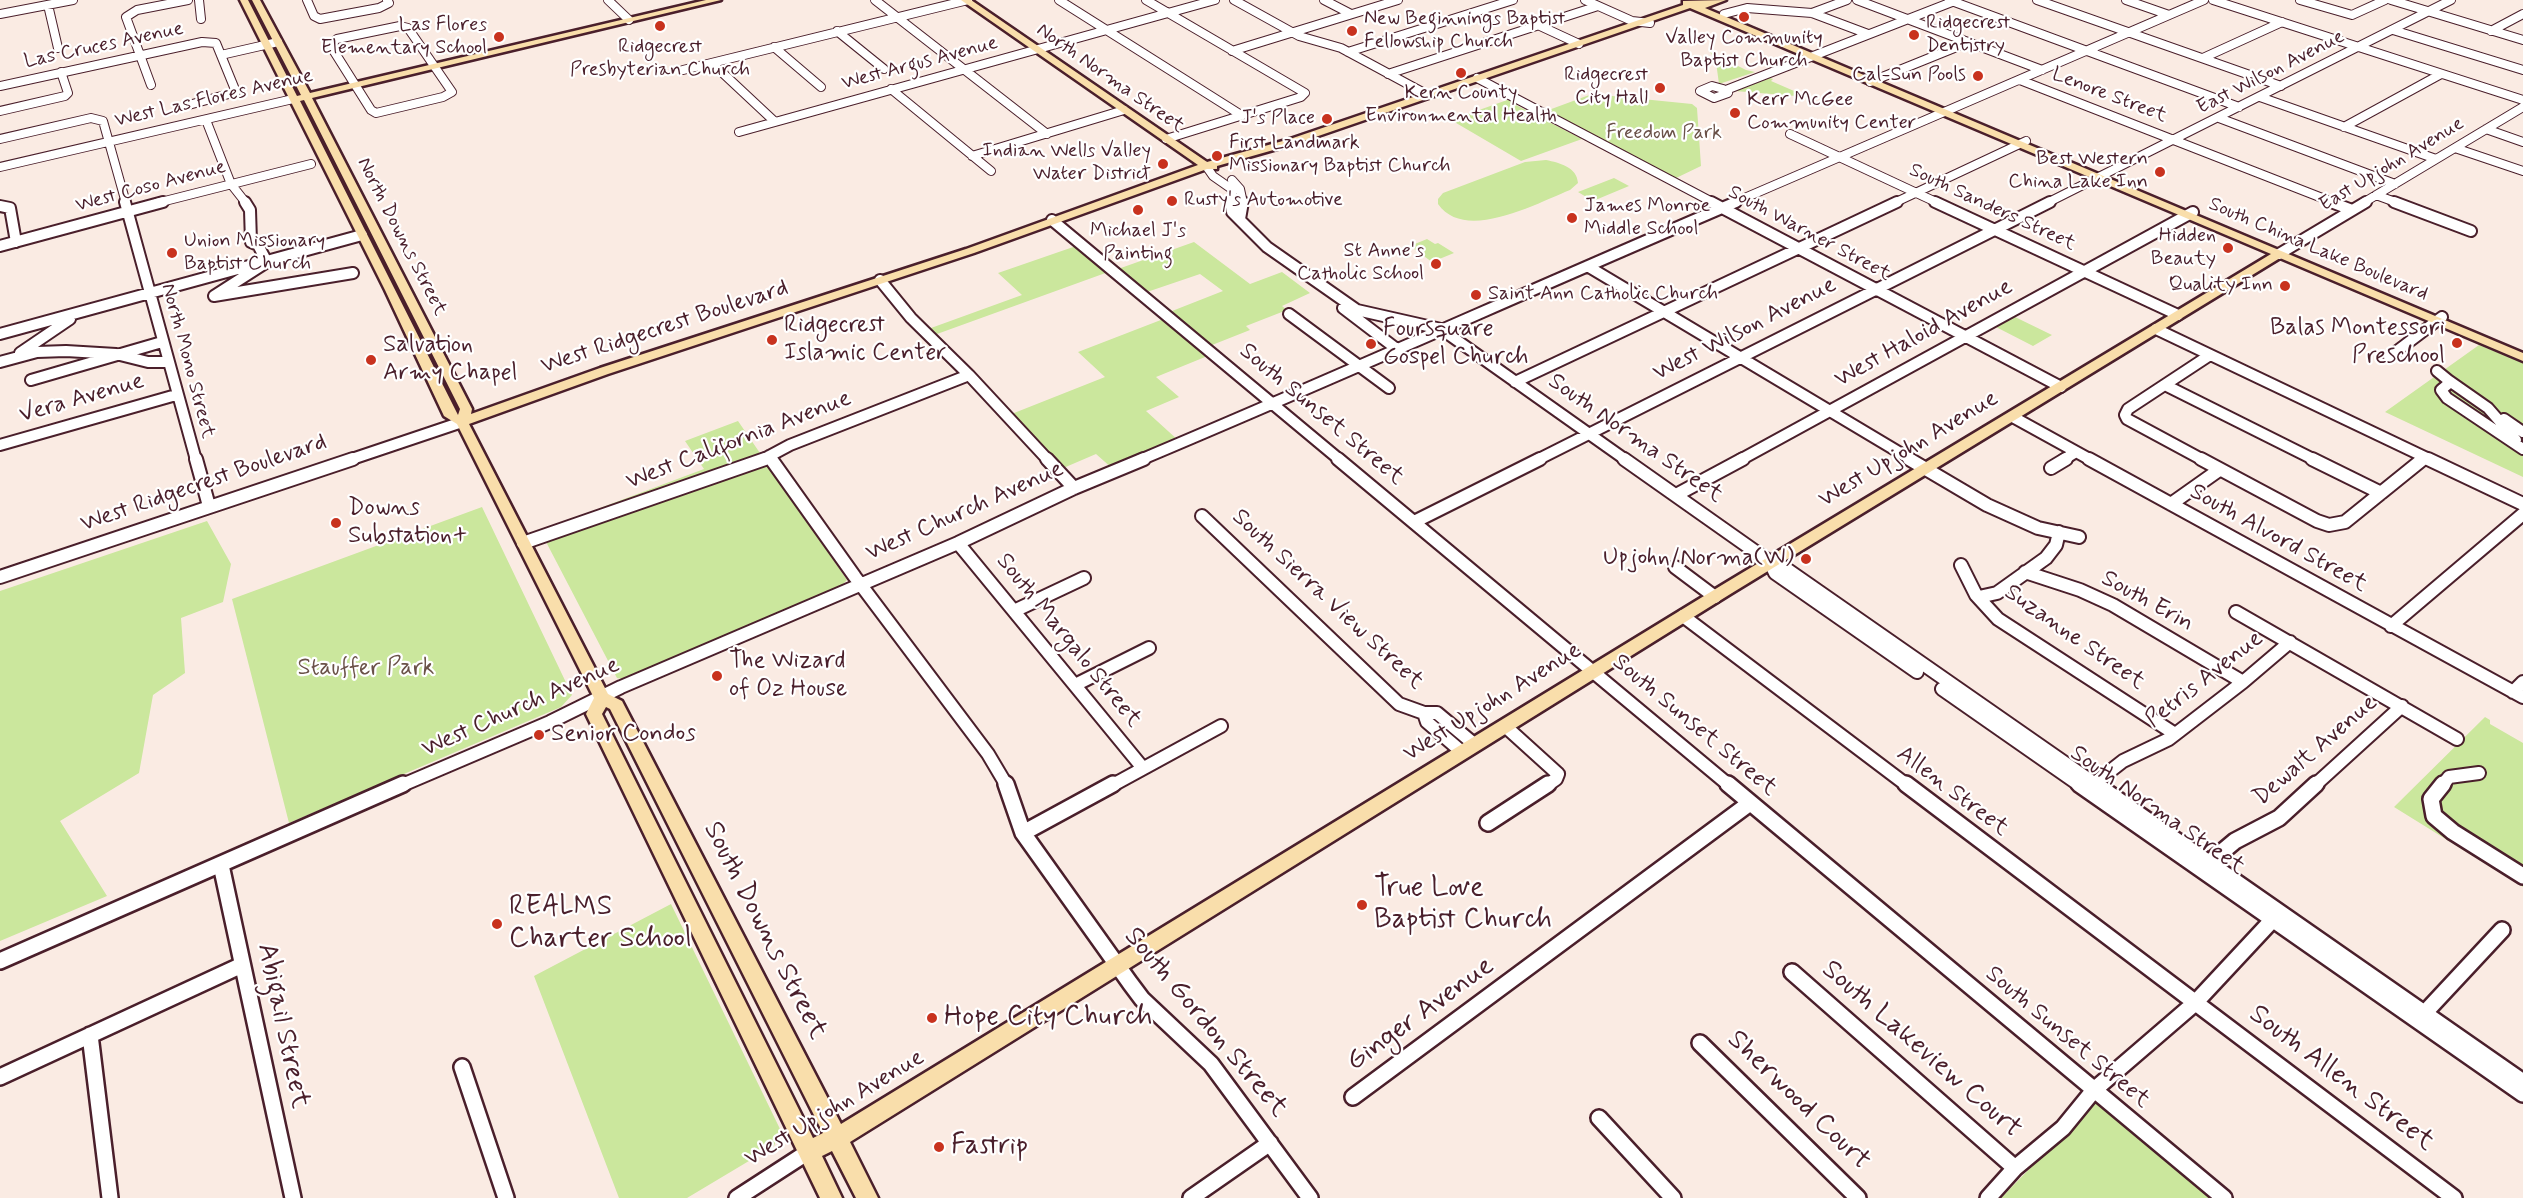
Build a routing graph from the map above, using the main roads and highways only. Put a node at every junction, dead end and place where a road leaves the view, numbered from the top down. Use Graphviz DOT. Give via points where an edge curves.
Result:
graph roads {
  1 [pos="244,0"];
  2 [pos="256,0"];
  3 [pos="717,0"];
  4 [pos="966,0"];
  5 [pos="1679,0"];
  6 [pos="1722,0"];
  7 [pos="1698,3"];
  8 [pos="1635,24"];
  9 [pos="1814,55"];
  10 [pos="306,96"];
  11 [pos="293,99"];
  12 [pos="1206,166"];
  13 [pos="2282,252"];
  14 [pos="2440,319"];
  15 [pos="2523,351"];
  16 [pos="2523,357"];
  17 [pos="462,422"];
  18 [pos="602,698"];
  19 [pos="837,1137"];
  20 [pos="808,1152"];
  21 [pos="831,1198"];
  22 [pos="867,1198"];
  1 -- 11 [label="main road, North Downs Street"];
  2 -- 10 [label="main road, North Downs Street"];
  3 -- 10 [label="main road, West Las Flores Avenue"];
  4 -- 12 [label="main road, North Norma Street"];
  5 -- 7 [label="main road"];
  6 -- 7 [label="main road"];
  7 -- 8 [label="main road, West Ridgecrest Boulevard"];
  7 -- 8 [label="main road, West Ridgecrest Boulevard" via="1650,23"];
  7 -- 9 [label="main road, South China Lake Boulevard"];
  7 -- 9 [label="main road, South China Lake Boulevard"];
  8 -- 12 [label="main road, West Ridgecrest Boulevard" via="1223,167"];
  9 -- 13 [label="main road, South China Lake Boulevard"];
  10 -- 11 [label="main road, West Las Flores Avenue"];
  10 -- 17 [label="main road, North Downs Street" via="466,409"];
  11 -- 17 [label="main road, North Downs Street" via="450,416"];
  12 -- 17 [label="main road, West Ridgecrest Boulevard"];
  13 -- 14 [label="main road, South China Lake Boulevard"];
  13 -- 19 [label="main road, West Upjohn Avenue" via="1770,562"];
  14 -- 15 [label="main road, South China Lake Boulevard"];
  14 -- 16 [label="main road, South China Lake Boulevard"];
  17 -- 18 [label="main road, South Downs Street"];
  18 -- 19 [label="main road, South Downs Street" via="616,705"];
  18 -- 20 [label="main road" via="594,714"];
  19 -- 20 [label="main road, West Upjohn Avenue"];
  19 -- 22 [label="main road, South Downs Street"];
  20 -- 21 [label="main road"];
}
